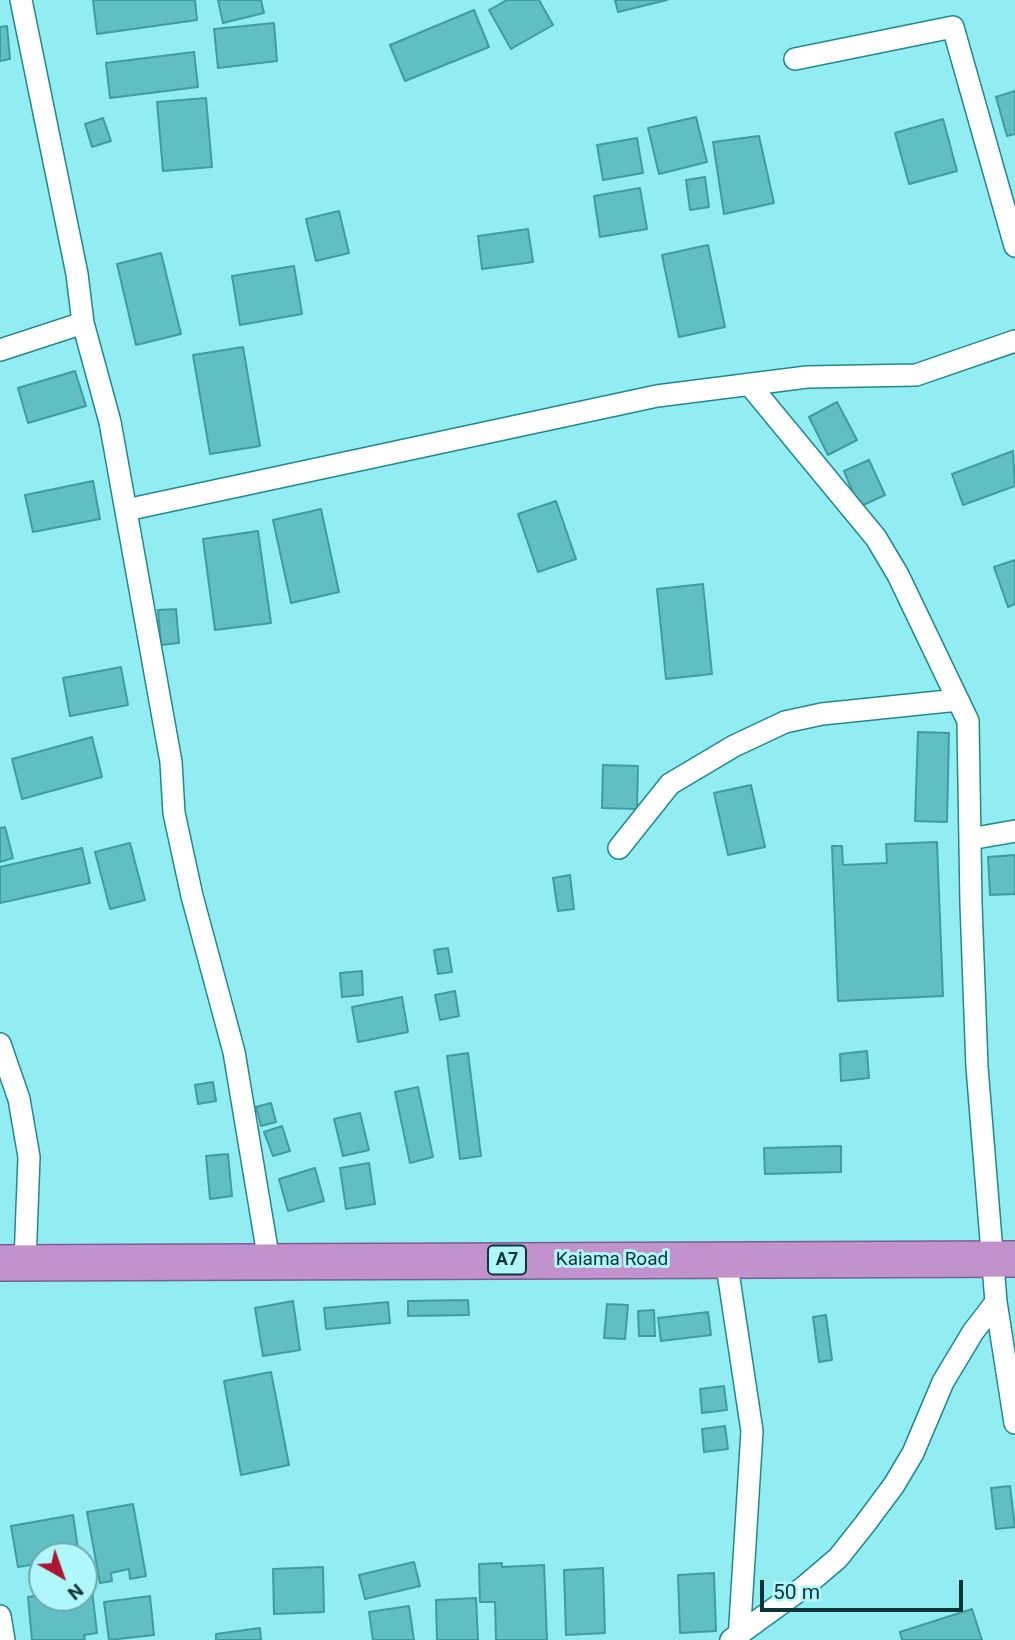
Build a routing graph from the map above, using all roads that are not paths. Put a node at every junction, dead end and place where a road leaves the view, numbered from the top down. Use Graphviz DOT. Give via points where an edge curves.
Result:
graph roads {
  1 [pos="21,0"];
  2 [pos="795,59"];
  3 [pos="1015,246"];
  4 [pos="83,323"];
  5 [pos="1015,341"];
  6 [pos="0,350"];
  7 [pos="749,384"];
  8 [pos="126,510"];
  9 [pos="958,700"];
  10 [pos="1015,831"];
  11 [pos="970,839"];
  12 [pos="620,848"];
  13 [pos="0,1044"];
  14 [pos="726,1259"];
  15 [pos="1003,1259"];
  16 [pos="269,1261"];
  17 [pos="13,1262"];
  18 [pos="996,1302"];
  19 [pos="1015,1423"];
  20 [pos="0,1616"];
  21 [pos="737,1638"];
  22 [pos="4,1640"];
  1 -- 4 [label="street"];
  2 -- 3 [label="street" via="953,27"];
  4 -- 6 [label="street"];
  4 -- 8 [label="street" via="110,422"];
  5 -- 7 [label="street" via="916,375 807,377"];
  7 -- 8 [label="street" via="657,396"];
  7 -- 9 [label="street" via="876,538"];
  8 -- 16 [label="street" via="171,762 174,813 234,1052"];
  9 -- 11 [label="street" via="968,721"];
  9 -- 12 [label="street" via="785,722 670,784"];
  10 -- 11 [label="street"];
  11 -- 15 [label="street" via="976,1067"];
  13 -- 17 [label="street" via="19,1099 29,1157"];
  14 -- 15 [label="highway, Kaiama Road / A7"];
  14 -- 16 [label="highway, Kaiama Road / A7"];
  14 -- 21 [label="street" via="752,1431"];
  15 -- 18 [label="street"];
  16 -- 17 [label="highway, Kaiama Road / A7"];
  18 -- 19 [label="street"];
  18 -- 21 [label="street" via="943,1382 894,1485 865,1524 838,1558"];
  20 -- 22 [label="street"];
}
